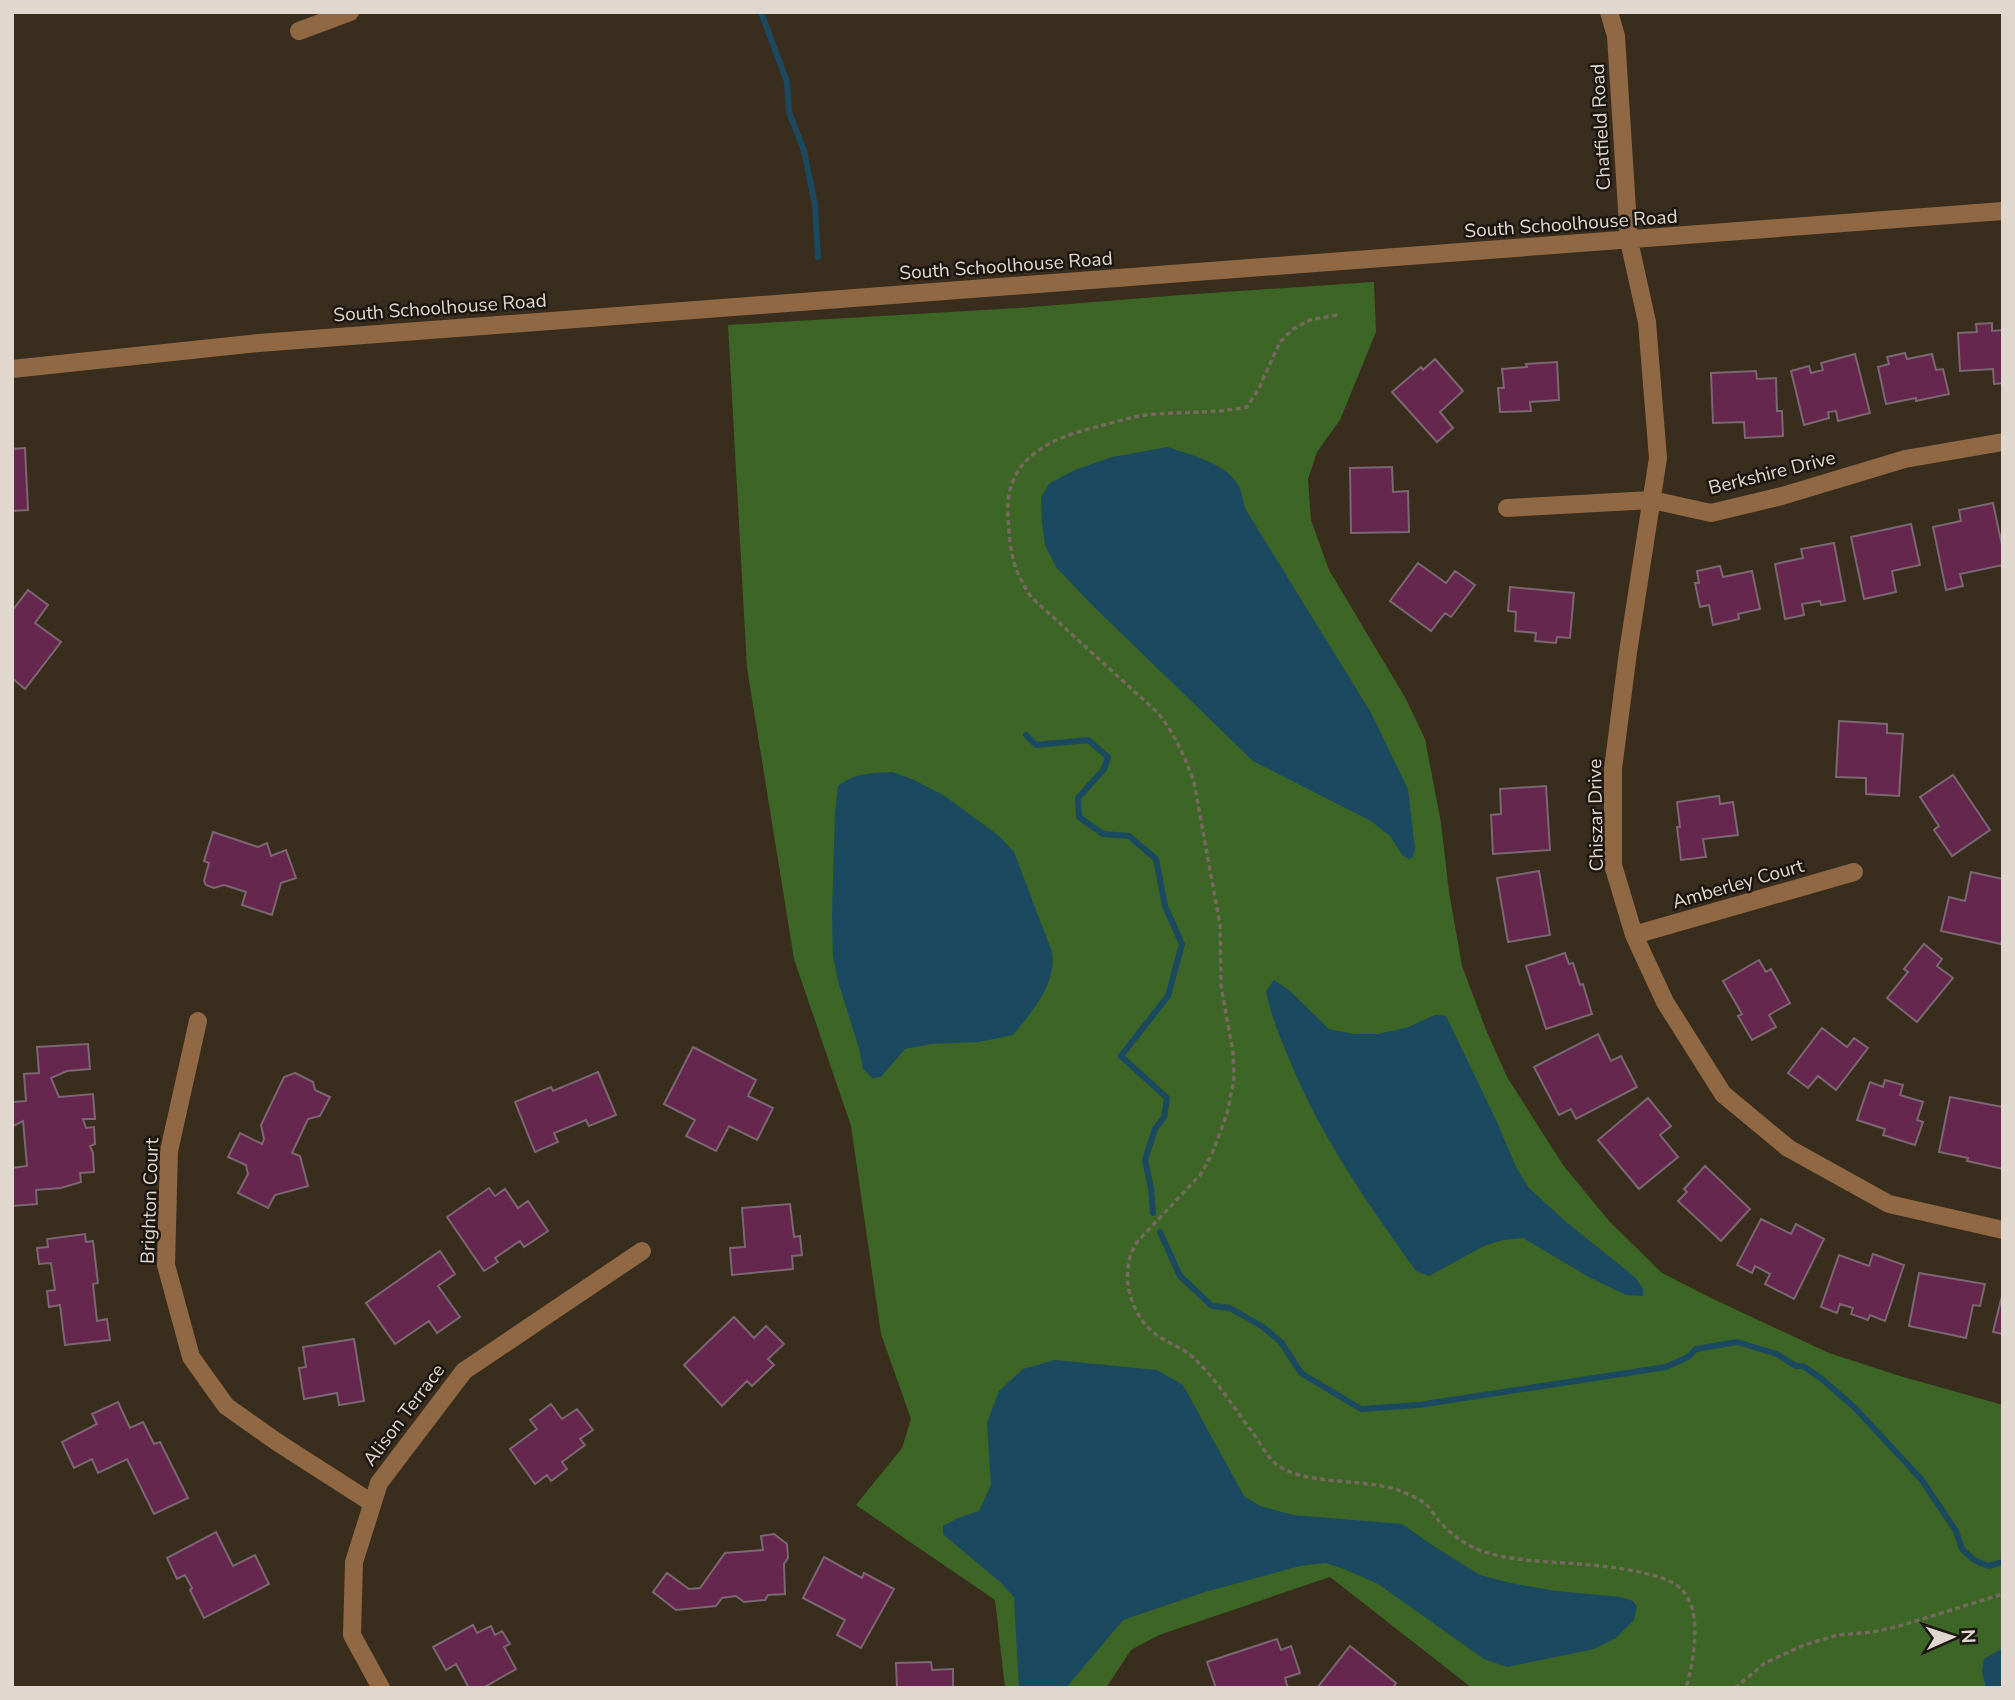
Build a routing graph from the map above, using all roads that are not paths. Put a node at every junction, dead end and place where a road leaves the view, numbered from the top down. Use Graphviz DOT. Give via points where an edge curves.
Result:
graph roads {
  1 [pos="351,12"];
  2 [pos="1609,12"];
  3 [pos="299,31"];
  4 [pos="2003,212"];
  5 [pos="1629,241"];
  6 [pos="12,369"];
  7 [pos="2003,442"];
  8 [pos="1652,500"];
  9 [pos="1507,508"];
  10 [pos="1854,872"];
  11 [pos="1633,935"];
  12 [pos="198,1021"];
  13 [pos="2003,1230"];
  14 [pos="642,1251"];
  15 [pos="372,1503"];
  16 [pos="381,1688"];
  1 -- 3 [label="street"];
  2 -- 5 [label="street, Chatfield Road" via="1616,36"];
  4 -- 5 [label="street, South Schoolhouse Road"];
  5 -- 6 [label="street, South Schoolhouse Road" via="312,339"];
  5 -- 8 [label="street, Chiszar Drive" via="1647,322 1658,458"];
  7 -- 8 [label="street, Berkshire Drive" via="1905,459 1711,513"];
  8 -- 9 [label="street, Berkshire Drive"];
  8 -- 11 [label="street, Chiszar Drive" via="1613,769 1613,865"];
  10 -- 11 [label="street, Amberley Court"];
  11 -- 13 [label="street, Chiszar Drive" via="1665,1002 1723,1094 1788,1148 1889,1204"];
  12 -- 15 [label="street, Brighton Court" via="169,1151 166,1265 191,1357 226,1406"];
  14 -- 15 [label="street, Alison Terrace" via="464,1371 379,1483"];
  15 -- 16 [label="street, Alison Terrace" via="354,1562 352,1635"];
}
